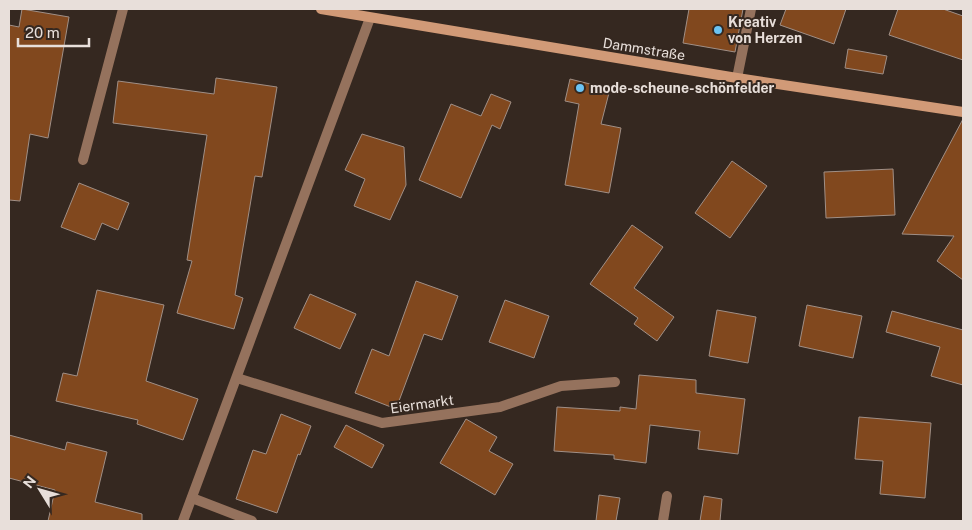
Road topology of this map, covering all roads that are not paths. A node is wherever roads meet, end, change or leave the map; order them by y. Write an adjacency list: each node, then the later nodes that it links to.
1 (124, 9): 7 (street)
2 (321, 9): 4 (main road, Dammstraße)
3 (751, 9): 5 (street)
4 (370, 18): 5 (main road, Dammstraße); 8 (street)
5 (737, 78): 6 (main road, Dammstraße)
6 (963, 112)
7 (83, 160)
8 (237, 378): 9 (street, Eiermarkt); 11 (street)
9 (614, 382)
10 (667, 496): 14 (street)
11 (192, 498): 12 (street); 13 (street)
12 (183, 521)
13 (252, 521)
14 (663, 521)

